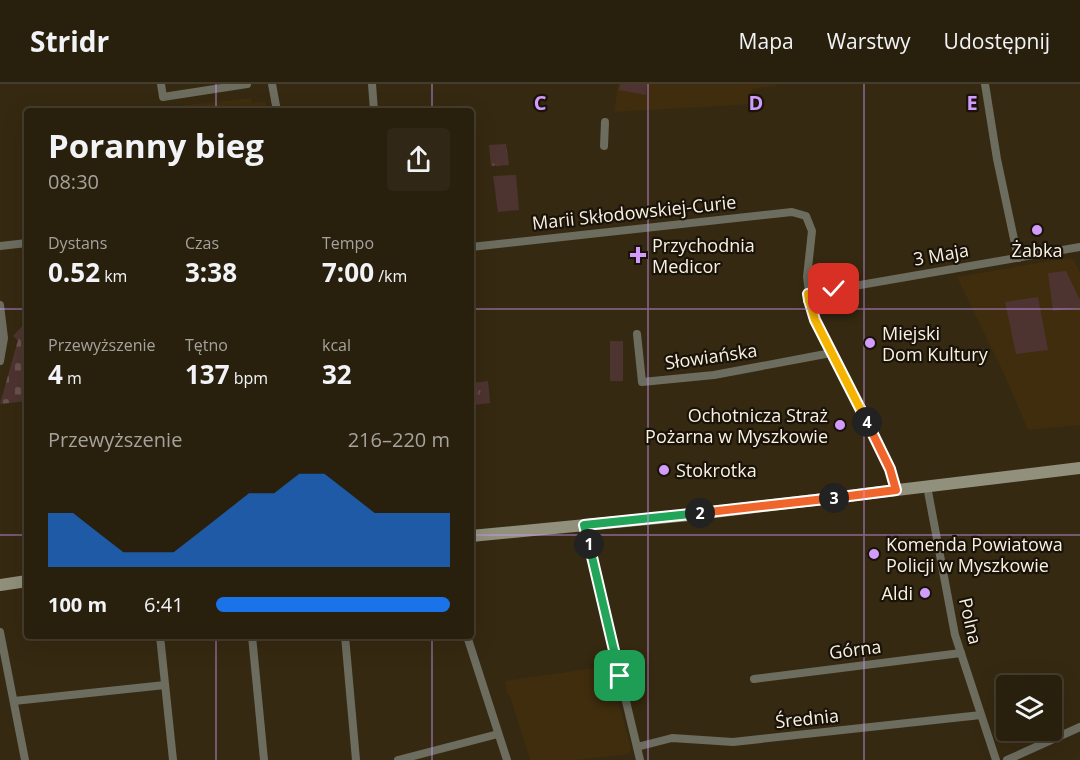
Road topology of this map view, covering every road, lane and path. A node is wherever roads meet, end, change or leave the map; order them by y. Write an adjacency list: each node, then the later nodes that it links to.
1 (161, 84): 2 (street)
2 (247, 84)
3 (272, 84): 6 (street)
4 (372, 84): 7 (street)
5 (985, 84): 14 (street)
6 (276, 108)
7 (374, 108)
8 (605, 122): 9 (street)
9 (604, 146)
10 (24, 243): 11 (street)
11 (0, 246)
12 (474, 247): 15 (street, Marii Skłodowskiej-Curie)
13 (1080, 247): 14 (street, 3 Maja)
14 (1018, 258): 15 (street, 3 Maja)
15 (808, 294): 18 (street)
16 (0, 305): 19 (street)
17 (637, 334): 18 (street, Słowiańska)
18 (831, 353): 22 (street)
19 (0, 361)
20 (1080, 468): 21 (main road)
21 (927, 486): 22 (main road); 32 (street, Polna)
22 (896, 490): 23 (main road)
23 (584, 525): 24 (main road); 39 (street)
24 (474, 536)
25 (24, 581): 26 (main road)
26 (0, 585)
27 (0, 632): 35 (street)
28 (160, 639): 34 (street)
29 (252, 639): 42 (street)
30 (345, 639): 43 (street)
31 (468, 639): 38 (street)
32 (961, 653): 33 (street, Górna); 36 (street, Polna)
33 (754, 679)
34 (165, 685): 35 (street); 41 (street)
35 (14, 701): 40 (street)
36 (981, 715): 39 (street, Średnia); 48 (street, Polna)
37 (1080, 727): 49 (street)
38 (498, 734): 44 (street); 45 (street)
39 (637, 747): 47 (street)
40 (24, 760)
41 (173, 760)
42 (264, 760)
43 (357, 760)
44 (398, 760)
45 (507, 760)
46 (634, 760): 47 (street)
47 (640, 760)
48 (996, 760)
49 (1007, 760)

